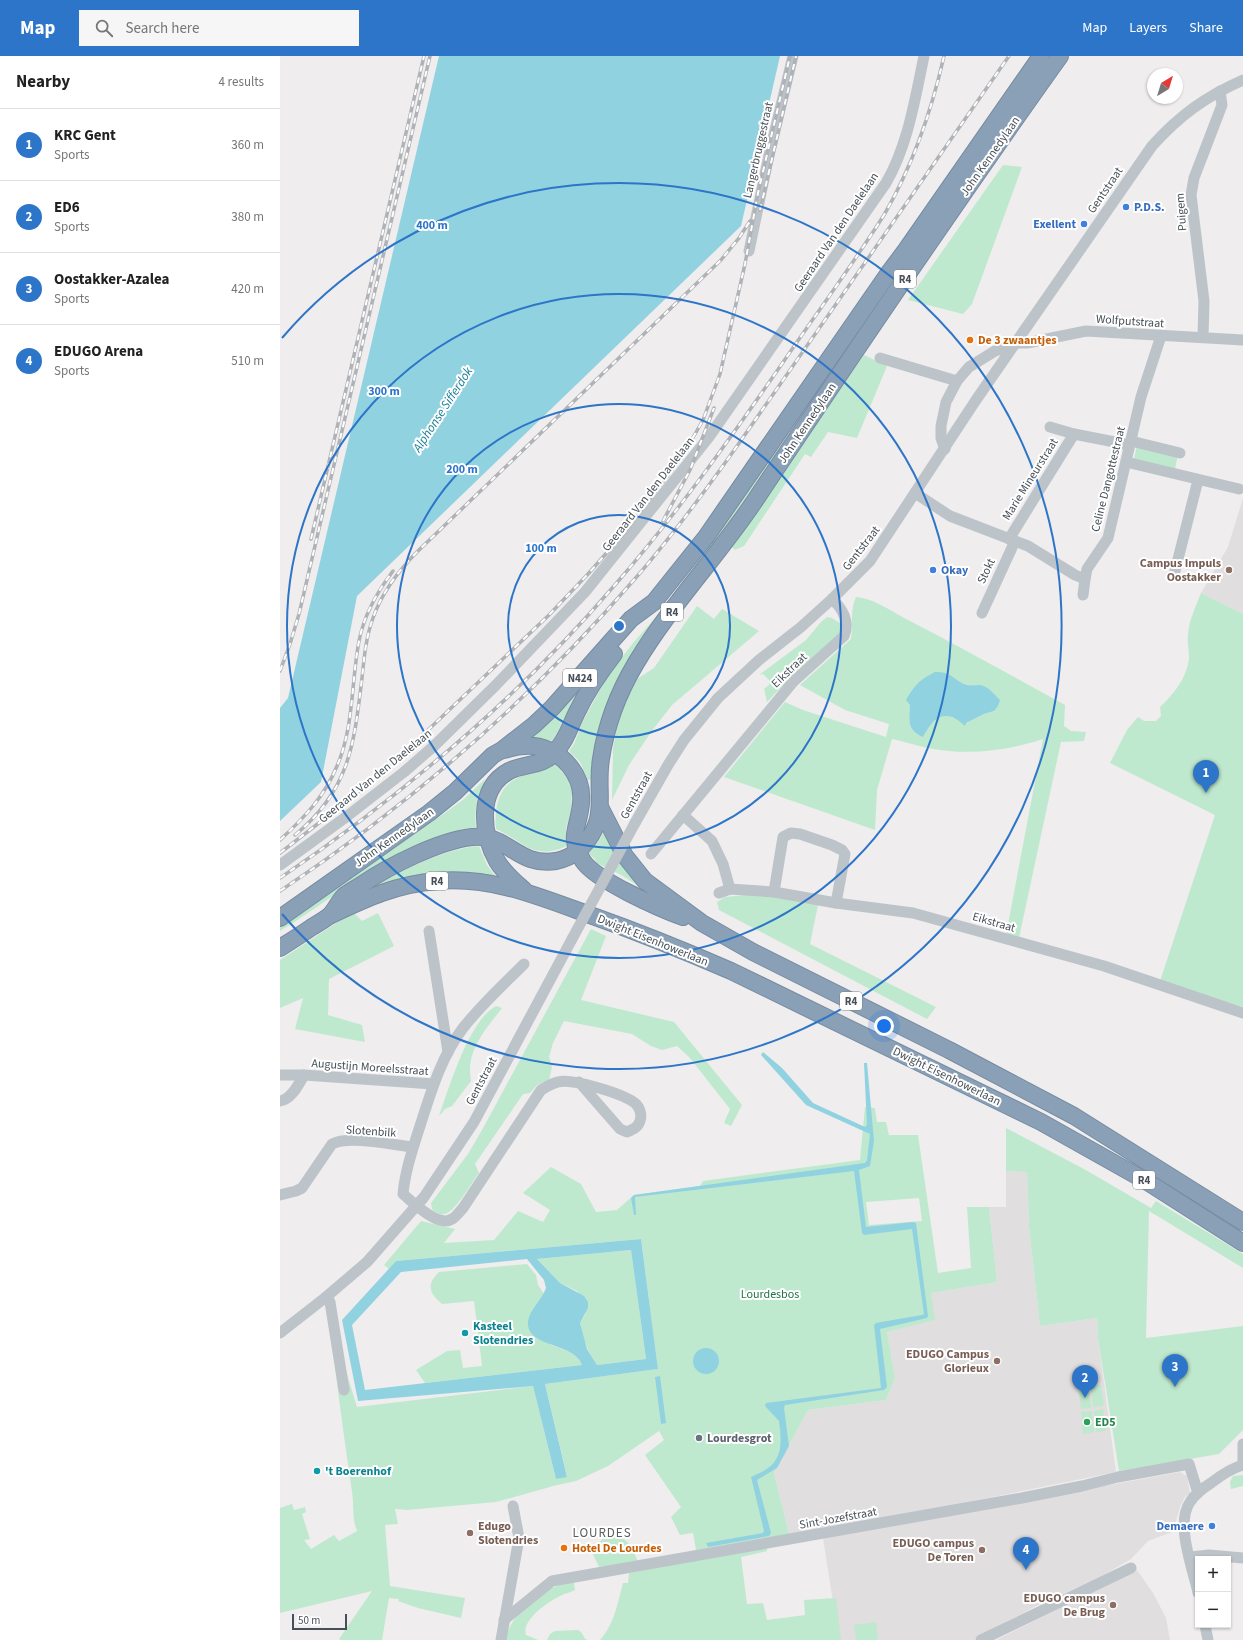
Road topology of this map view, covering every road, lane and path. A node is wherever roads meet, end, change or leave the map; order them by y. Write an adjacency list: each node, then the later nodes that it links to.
1 (793, 56): 7 (street, Langerbruggestraat)
2 (924, 56): 37 (street, Geeraard Van den Daelelaan)
3 (1041, 56): 28 (highway, John Kennedylaan / R4)
4 (1060, 56): 32 (highway, John Kennedylaan / R4)
5 (1243, 80): 6 (street, Gentstraat)
6 (1220, 91): 9 (street, Puigem); 11 (street, Gentstraat)
7 (749, 251)
8 (1161, 336): 9 (street, Wolfputstraat); 11 (street, Wolfputstraat); 16 (street, Celine Dangottestraat)
9 (1203, 337): 10 (street, Wolfputstraat)
10 (1243, 340)
11 (1017, 343): 13 (street); 17 (street, Gentstraat)
12 (880, 358): 13 (street)
13 (957, 381): 17 (street)
14 (1050, 427): 15 (street, Marie Mineurstraat)
15 (1074, 434): 16 (street, Marie Mineurstraat); 23 (street, Marie Mineurstraat)
16 (1130, 443): 18 (street, Marie Mineurstraat); 19 (street, Celine Dangottestraat)
17 (945, 449): 22 (street, Gentstraat)
18 (1180, 453)
19 (1126, 462): 20 (street); 25 (street, Celine Dangottestraat)
20 (1198, 480): 21 (street); 24 (street)
21 (1238, 489)
22 (915, 493): 23 (street); 27 (street, Gentstraat)
23 (1012, 540): 25 (street); 29 (street, Stokt)
24 (1174, 574)
25 (1085, 579): 26 (street, Celine Dangottestraat)
26 (1083, 595)
27 (832, 599): 33 (street, Eikstraat); 56 (street, Gentstraat, bridge)
28 (654, 602): 30 (highway, John Kennedylaan / N424); 31 (highway, Dwight Eisenhowerlaan / R4)
29 (982, 613)
30 (502, 750): 31 (highway, John Kennedylaan / N424); 42 (highway, John Kennedylaan / N424)
31 (555, 753): 34 (highway, Dwight Eisenhowerlaan / R4); 35 (highway, John Kennedylaan / N424)
32 (600, 807): 35 (highway, John Kennedylaan / R4); 43 (highway, John Kennedylaan / R4)
33 (683, 815): 36 (street, Eikstraat); 39 (street, Eikstraat)
34 (487, 838): 35 (highway, John Kennedylaan / R4); 38 (highway, Dwight Eisenhowerlaan / R4); 41 (highway, John Kennedylaan / R4)
35 (578, 851): 43 (highway, John Kennedylaan / N424)
36 (651, 854)
37 (280, 865)
38 (526, 892): 41 (highway, Dwight Eisenhowerlaan / R4); 58 (highway, Dwight Eisenhowerlaan / R4)
39 (774, 892): 40 (street, Eikstraat); 40 (street)
40 (836, 903): 47 (street, Eikstraat)
41 (328, 916): 45 (highway, John Kennedylaan)
42 (280, 918)
43 (702, 923): 57 (highway, Dwight Eisenhowerlaan / R4)
44 (429, 931): 48 (street)
45 (280, 948)
46 (524, 964): 48 (street)
47 (1243, 1013)
48 (448, 1052): 52 (street)
49 (280, 1075): 50 (street, Augustijn Moreelsstraat)
50 (304, 1075): 52 (street, Augustijn Moreelsstraat); 53 (street, Augustijn Moreelsstraat)
51 (579, 1082): 51 (street); 56 (street)
52 (433, 1084): 54 (street)
53 (280, 1101)
54 (413, 1147): 55 (street, Slotenbilk); 56 (street)
55 (280, 1196)
56 (417, 1206): 59 (street, Gentstraat)
57 (1243, 1222)
58 (1243, 1243)
59 (328, 1300): 60 (street, Gentstraat); 61 (street, Gentstraat); 62 (street)
60 (280, 1333)
61 (280, 1342)
62 (344, 1390)
63 (1243, 1444): 64 (street)
64 (1243, 1465): 65 (street)
65 (1198, 1493): 67 (street); 71 (street, Sint-Jozefstraat)
66 (513, 1506): 71 (street)
67 (1190, 1557): 68 (street); 70 (street)
68 (1243, 1558)
69 (1131, 1568): 74 (street)
70 (1198, 1592)
71 (504, 1620): 73 (street)
72 (1205, 1628): 75 (street)
73 (501, 1640)
74 (981, 1640)
75 (1208, 1640)

